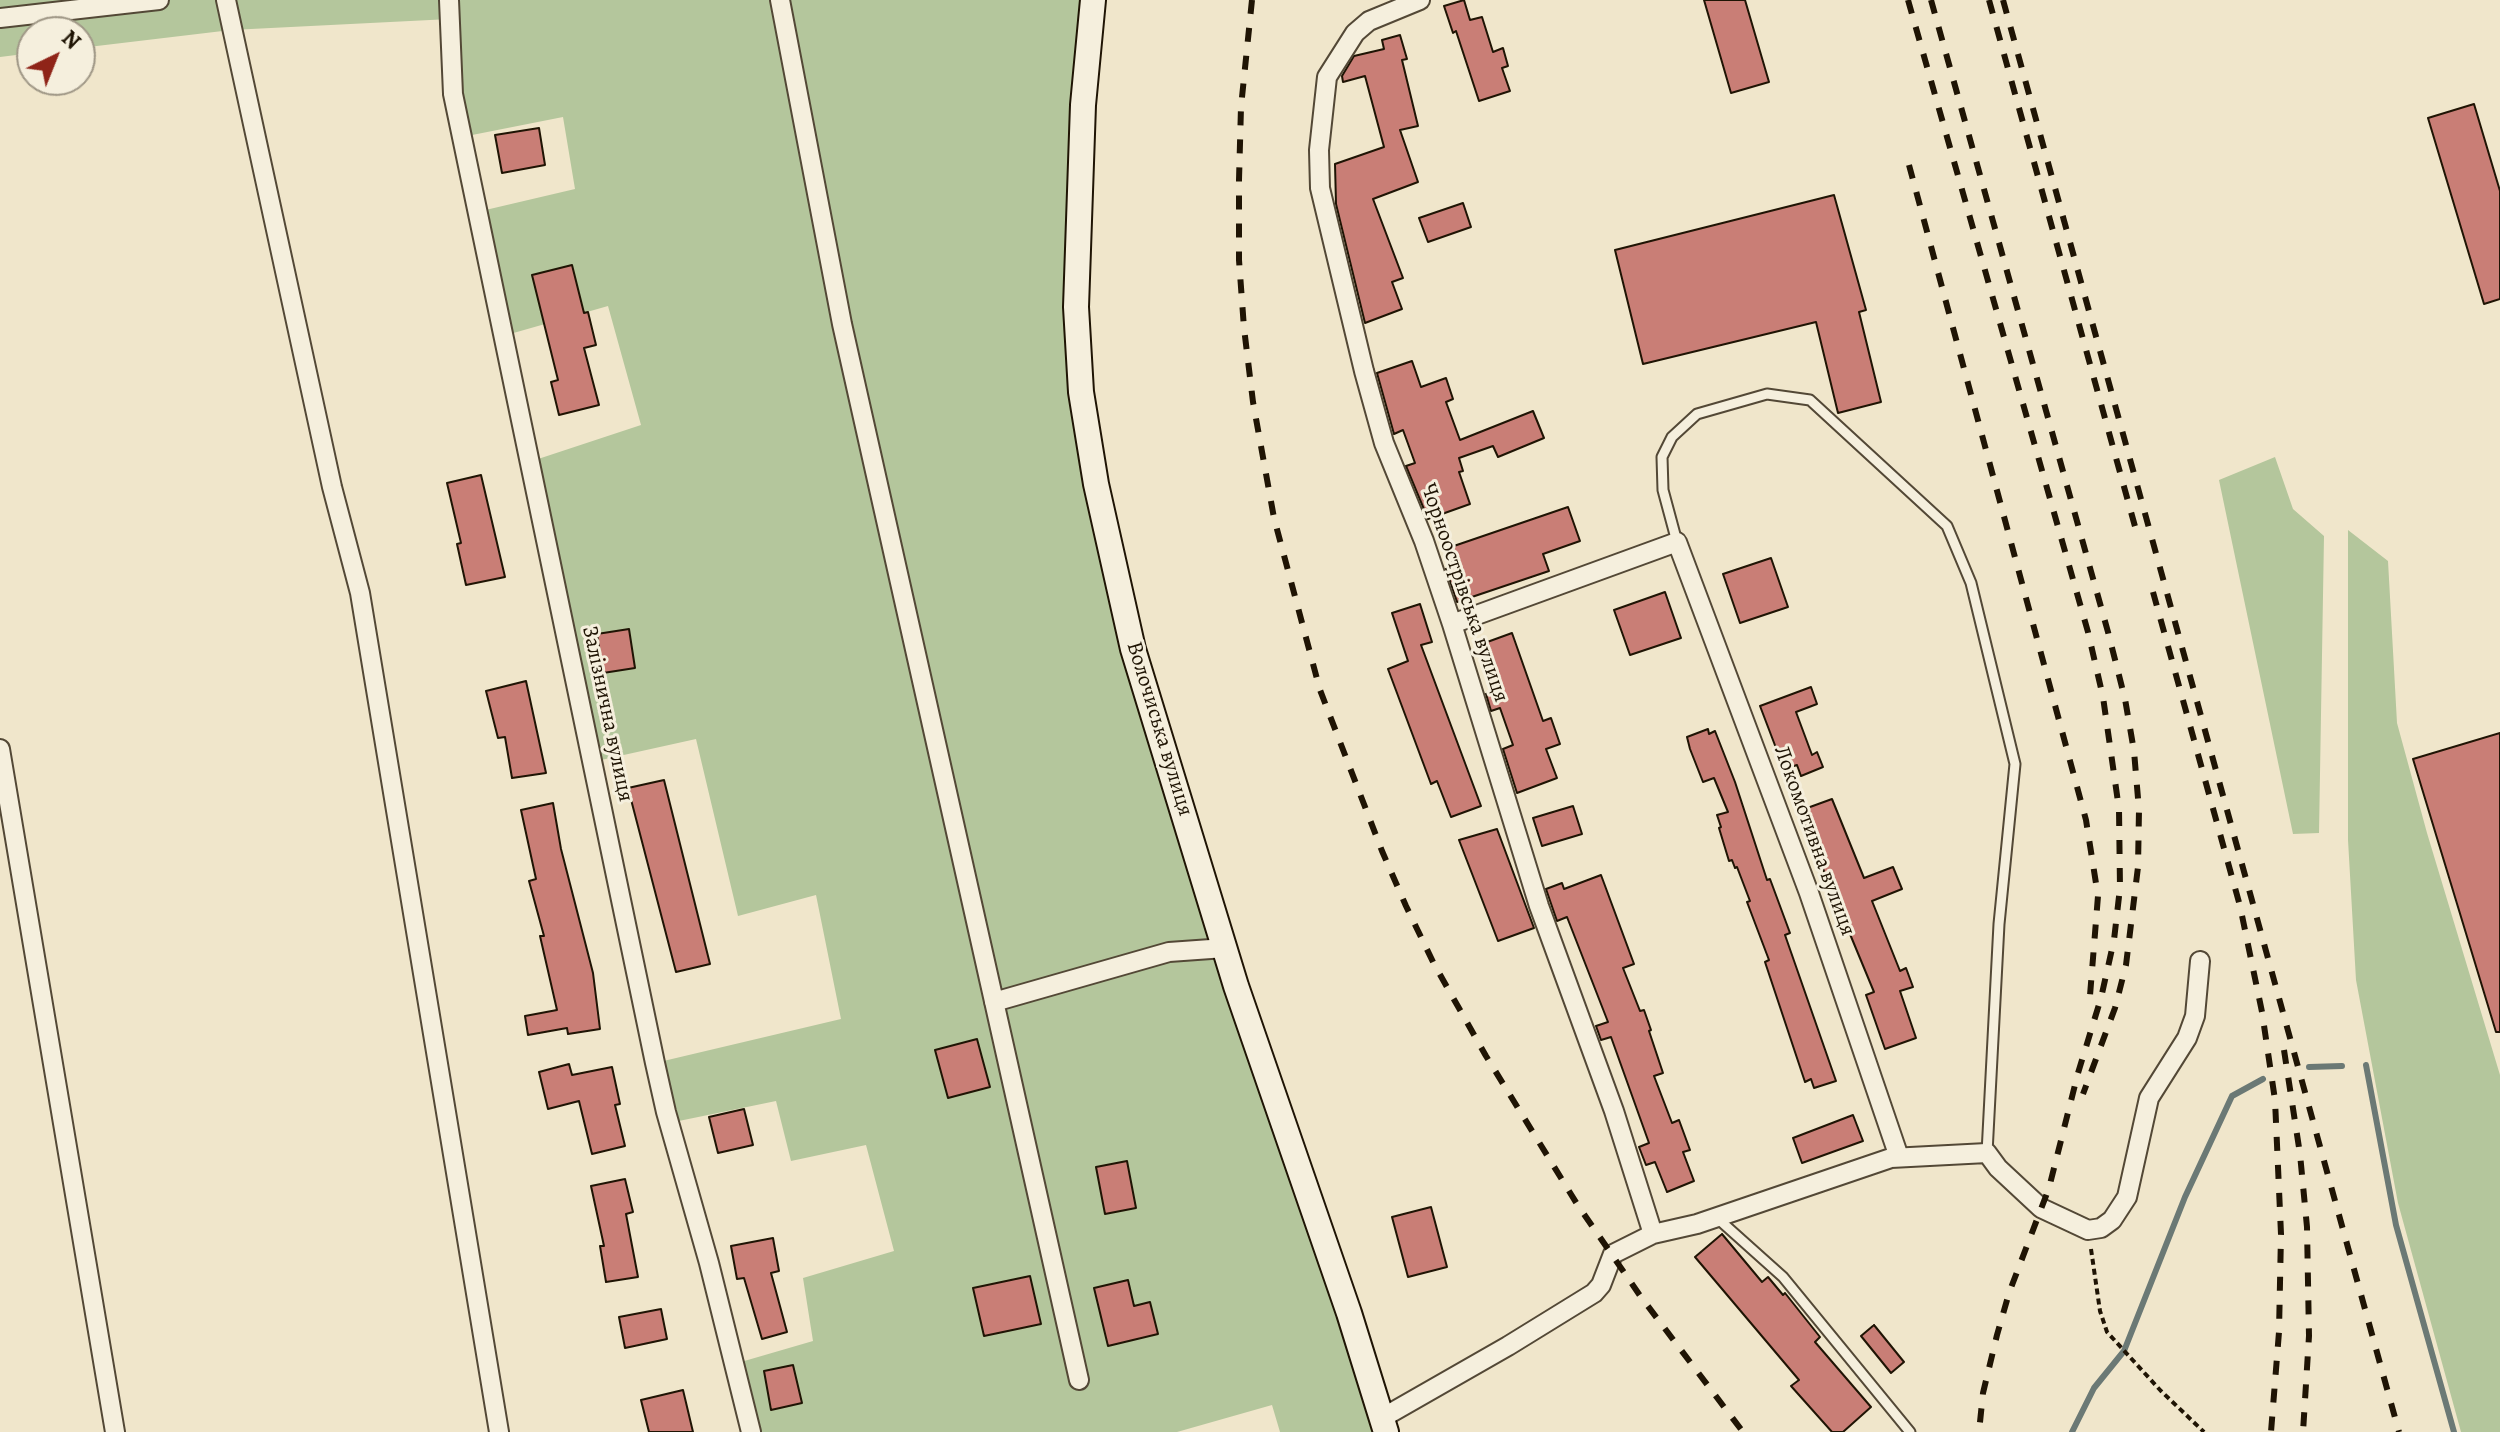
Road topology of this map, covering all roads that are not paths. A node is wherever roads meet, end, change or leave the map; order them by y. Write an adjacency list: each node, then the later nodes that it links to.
1 (159, 0): 7 (street)
2 (226, 0): 21 (street)
3 (449, 0): 22 (street, Залізнична вулиця)
4 (780, 0): 13 (street)
5 (1093, 0): 11 (main road, Волочиська вулиця)
6 (1420, 0): 9 (street, Чорноострівська вулиця)
7 (0, 18)
8 (1677, 542): 9 (street); 14 (lane); 15 (street, Локомотивна вулиця)
9 (1452, 624): 17 (street, Чорноострівська вулиця)
10 (0, 749): 20 (street)
11 (1225, 948): 13 (street); 19 (main road, Волочиська вулиця)
12 (2200, 961): 14 (street)
13 (994, 1002): 18 (street)
14 (1987, 1153): 15 (street)
15 (1899, 1157): 16 (street)
16 (1716, 1217): 17 (street); 23 (lane)
17 (1653, 1234): 19 (street)
18 (1079, 1380)
19 (1384, 1425)
20 (115, 1432)
21 (499, 1432)
22 (751, 1432)
23 (1910, 1432)

